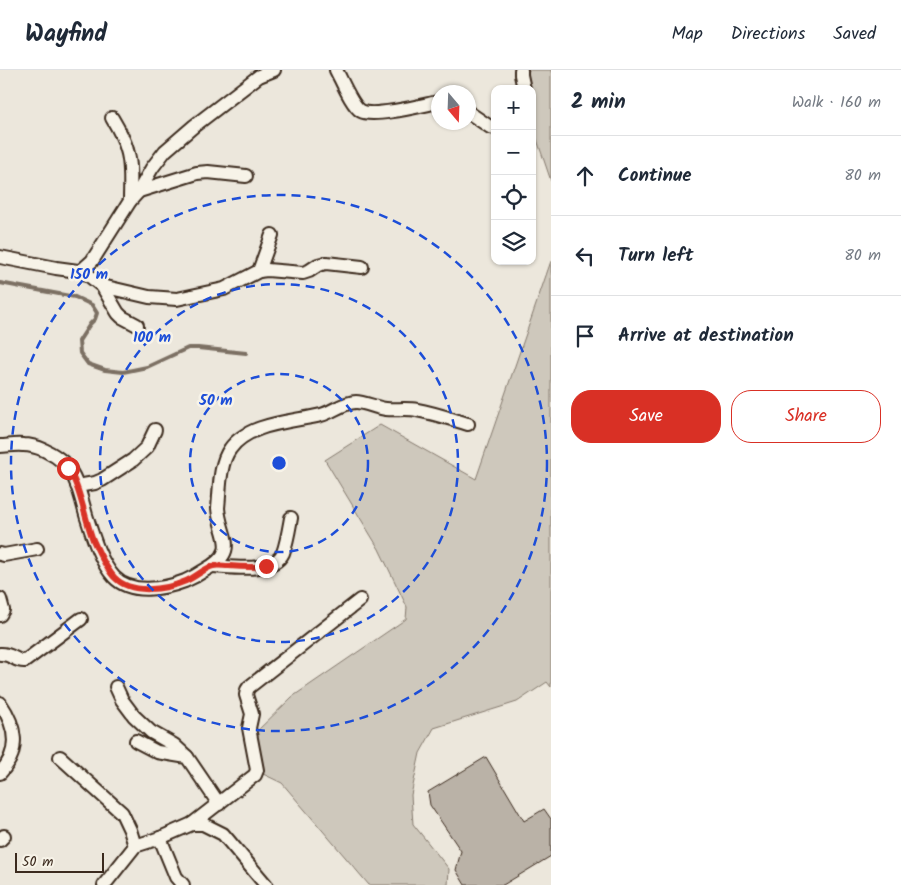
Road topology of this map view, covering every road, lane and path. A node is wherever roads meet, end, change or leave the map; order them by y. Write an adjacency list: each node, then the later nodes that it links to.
1 (274, 70): 10 (street)
2 (336, 70): 5 (street)
3 (521, 70): 4 (street)
4 (523, 85)
5 (431, 103)
6 (476, 117): 8 (street)
7 (112, 118): 11 (street)
8 (491, 127)
9 (246, 176): 10 (street)
10 (139, 191): 11 (street)
11 (130, 201): 15 (street)
12 (272, 234): 16 (street)
13 (0, 258): 15 (street)
14 (362, 268): 16 (street)
15 (82, 270): 17 (street)
16 (259, 271): 17 (street)
17 (102, 286): 18 (street)
18 (137, 325)
19 (468, 424): 26 (street)
20 (155, 430): 22 (street)
21 (0, 446): 22 (street)
22 (77, 486): 26 (street)
23 (291, 518): 26 (street)
24 (37, 549): 25 (street)
25 (0, 554)
26 (213, 566)
27 (0, 599): 29 (street)
28 (360, 600): 38 (street)
29 (0, 615)
30 (81, 619): 31 (street)
31 (0, 654)
32 (116, 687): 36 (street)
33 (0, 703): 37 (street)
34 (136, 741): 36 (street)
35 (60, 757): 41 (street)
36 (187, 757): 38 (street)
37 (0, 773)
38 (219, 804): 39 (street)
39 (192, 824): 40 (street); 44 (street)
40 (160, 838): 41 (street); 43 (street)
41 (135, 846): 42 (street)
42 (105, 885)
43 (182, 885)
44 (266, 885)

